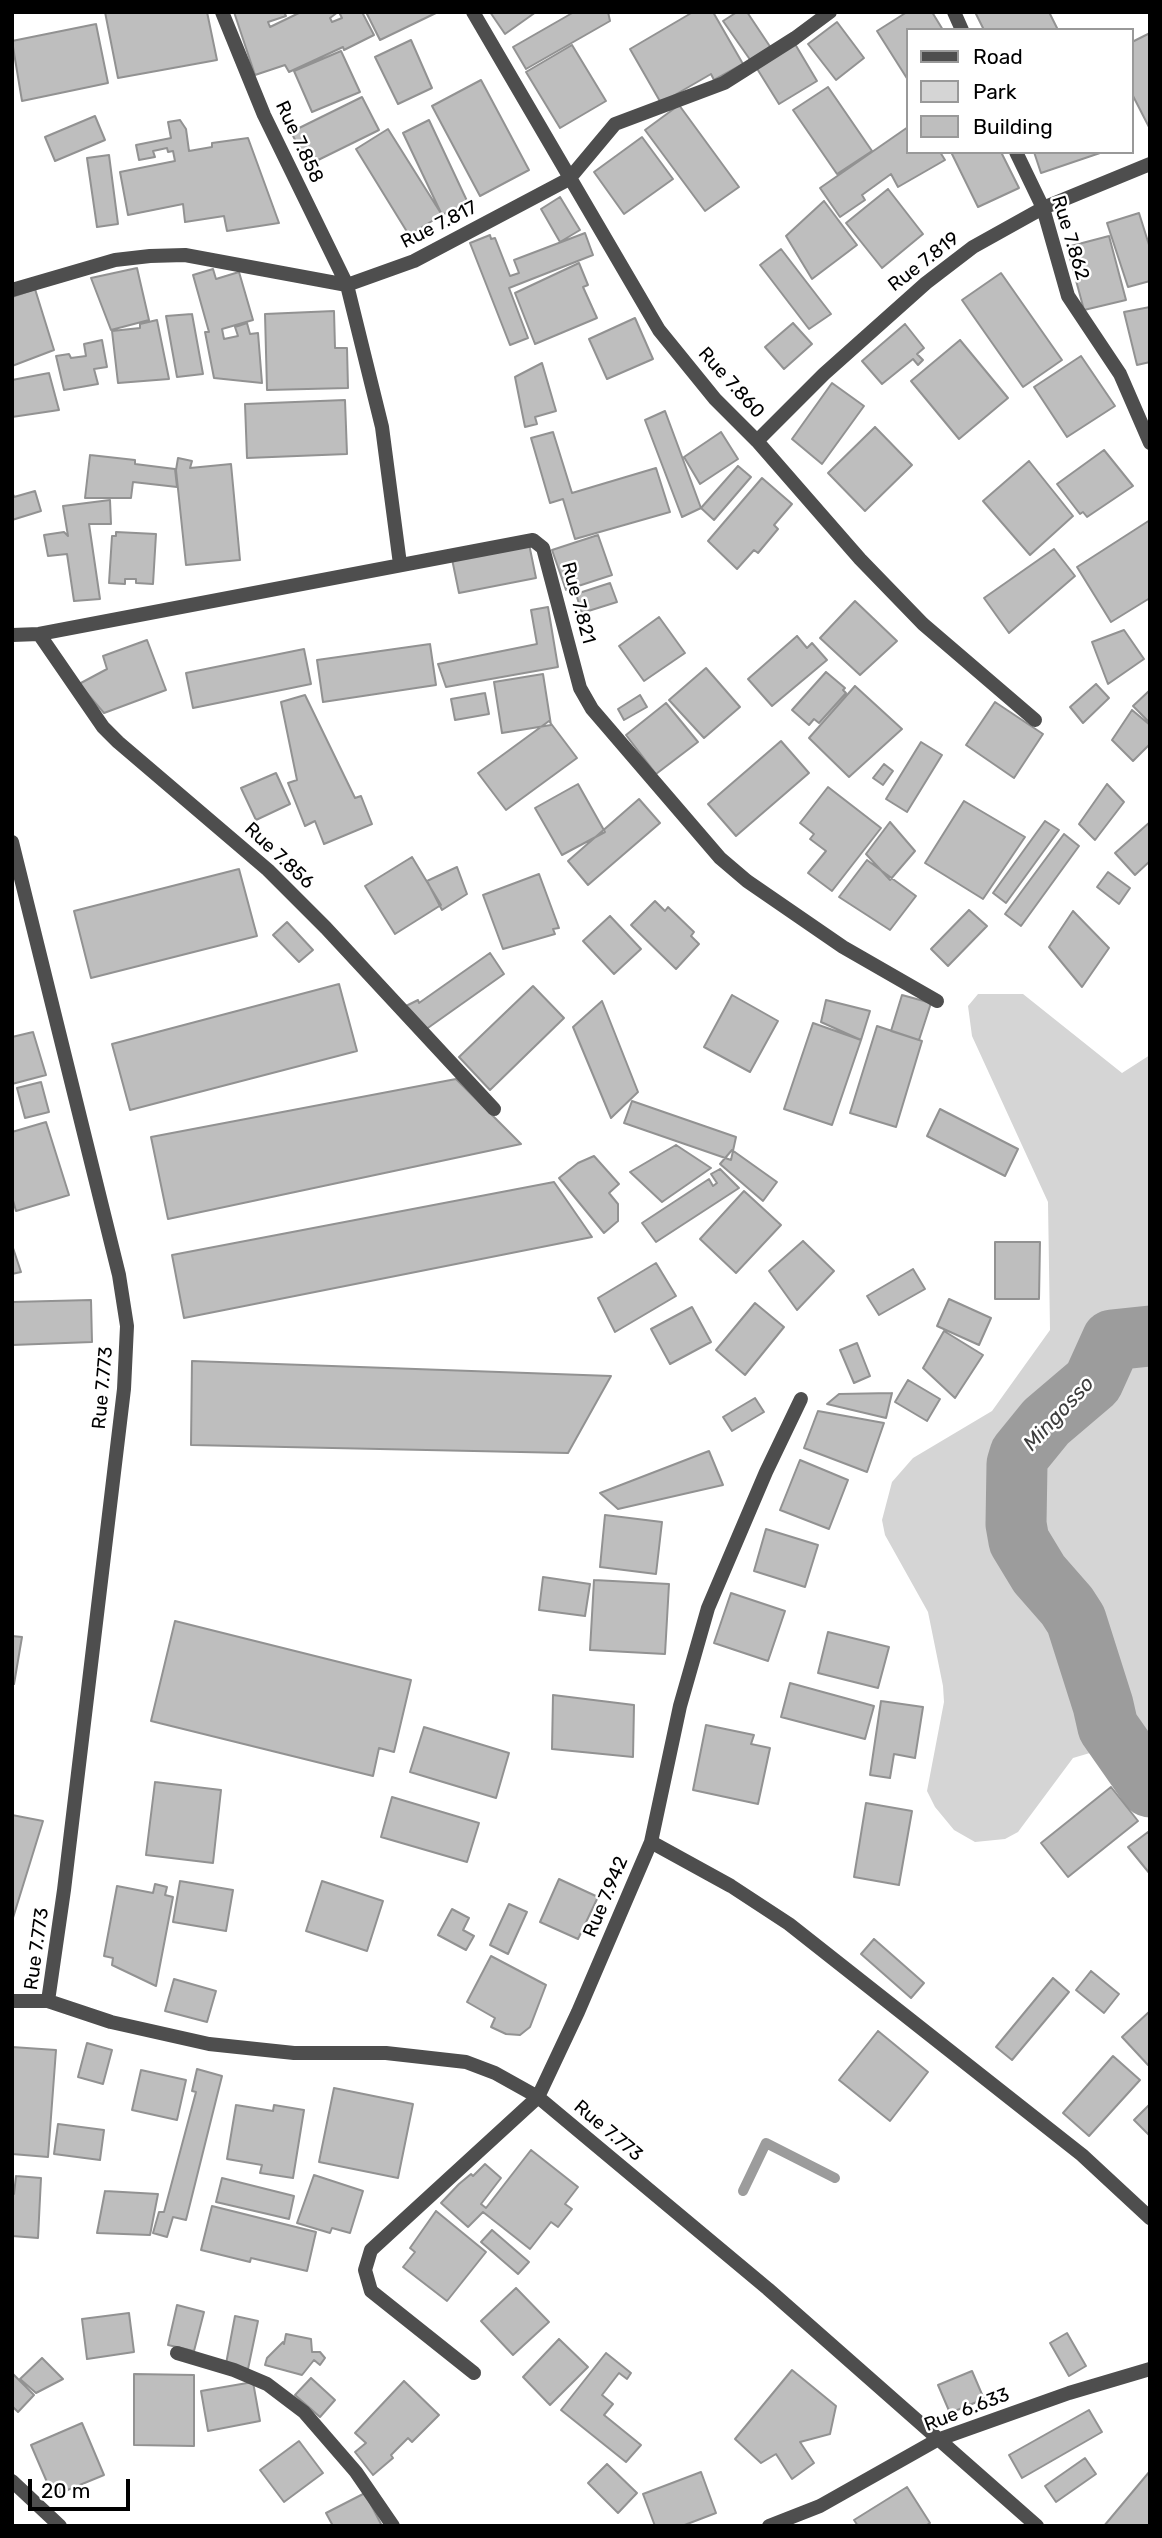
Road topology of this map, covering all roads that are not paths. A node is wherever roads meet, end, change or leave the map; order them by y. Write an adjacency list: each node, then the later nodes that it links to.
1 (222, 12): 10 (street, Rue 7.858)
2 (473, 12): 8 (street, Rue 7.860)
3 (830, 12): 8 (street, Rue 7.817)
4 (954, 12): 5 (street)
5 (961, 28)
6 (1017, 154): 9 (street, Rue 7.862)
7 (1150, 164): 9 (street, Rue 7.819)
8 (569, 179): 10 (street, Rue 7.817); 12 (street, Rue 7.860)
9 (1043, 208): 12 (street, Rue 7.819); 13 (street, Rue 7.862)
10 (347, 285): 11 (street); 14 (street, Rue 7.858)
11 (12, 290)
12 (757, 440): 17 (street, Rue 7.860)
13 (1150, 443)
14 (400, 564): 15 (street, Rue 7.821); 19 (street, Rue 7.821)
15 (39, 634): 16 (street, Rue 7.821); 20 (street, Rue 7.856)
16 (12, 635)
17 (1035, 720)
18 (12, 842): 24 (street, Rue 7.773)
19 (937, 1001)
20 (494, 1109)
21 (801, 1399): 22 (street)
22 (651, 1842): 25 (street, Rue 7.942); 26 (street, Rue 7.942)
23 (12, 2001): 24 (street)
24 (48, 2001): 25 (street, Rue 7.773)
25 (538, 2097): 29 (street, Rue 7.942); 30 (street, Rue 7.773)
26 (1150, 2218)
27 (177, 2353): 33 (street)
28 (1150, 2369): 30 (street, Rue 6.633)
29 (474, 2372)
30 (937, 2440): 34 (street, Rue 6.633); 35 (street, Rue 7.773)
31 (12, 2481): 32 (street)
32 (60, 2526)
33 (393, 2526)
34 (769, 2526)
35 (1037, 2526)

